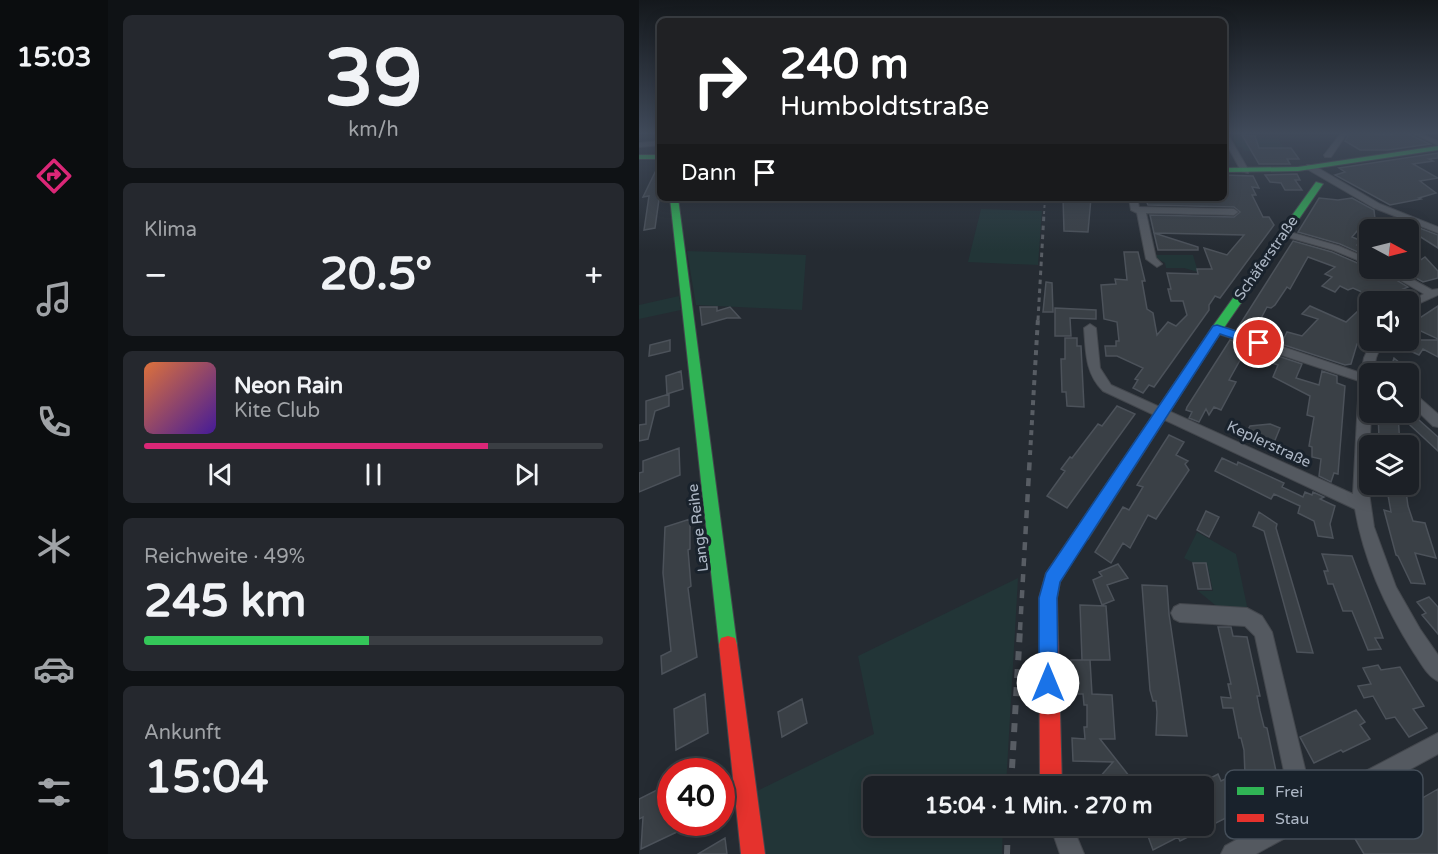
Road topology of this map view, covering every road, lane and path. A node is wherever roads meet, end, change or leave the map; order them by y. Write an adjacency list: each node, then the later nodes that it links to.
1 (1318, 172): 7 (street)
2 (1319, 184): 8 (street, Schäferstraße)
3 (674, 201): 30 (street, Lange Reihe)
4 (1134, 201): 5 (street)
5 (1141, 210): 6 (street); 10 (street)
6 (1233, 212)
7 (1437, 229)
8 (1283, 233): 9 (street); 15 (street, Schäferstraße)
9 (1359, 258)
10 (1157, 264)
11 (1407, 279): 12 (street)
12 (1434, 292): 13 (street)
13 (1419, 300)
14 (1090, 328): 18 (street, Keplerstraße)
15 (1217, 329): 16 (street); 18 (street, Schäferstraße)
16 (1359, 377)
17 (1419, 405): 19 (street)
18 (1161, 414): 21 (street, Keplerstraße); 27 (street, Schäferstraße)
19 (1438, 422)
20 (1366, 423): 21 (street)
21 (1362, 505): 23 (street)
22 (1181, 613): 25 (street)
23 (1438, 671)
24 (1438, 743): 26 (street)
25 (1295, 770)
26 (1388, 770)
27 (1050, 776)
28 (1065, 836): 31 (street)
29 (1260, 839): 32 (street)
30 (753, 854)
31 (1072, 854)
32 (1233, 854)

